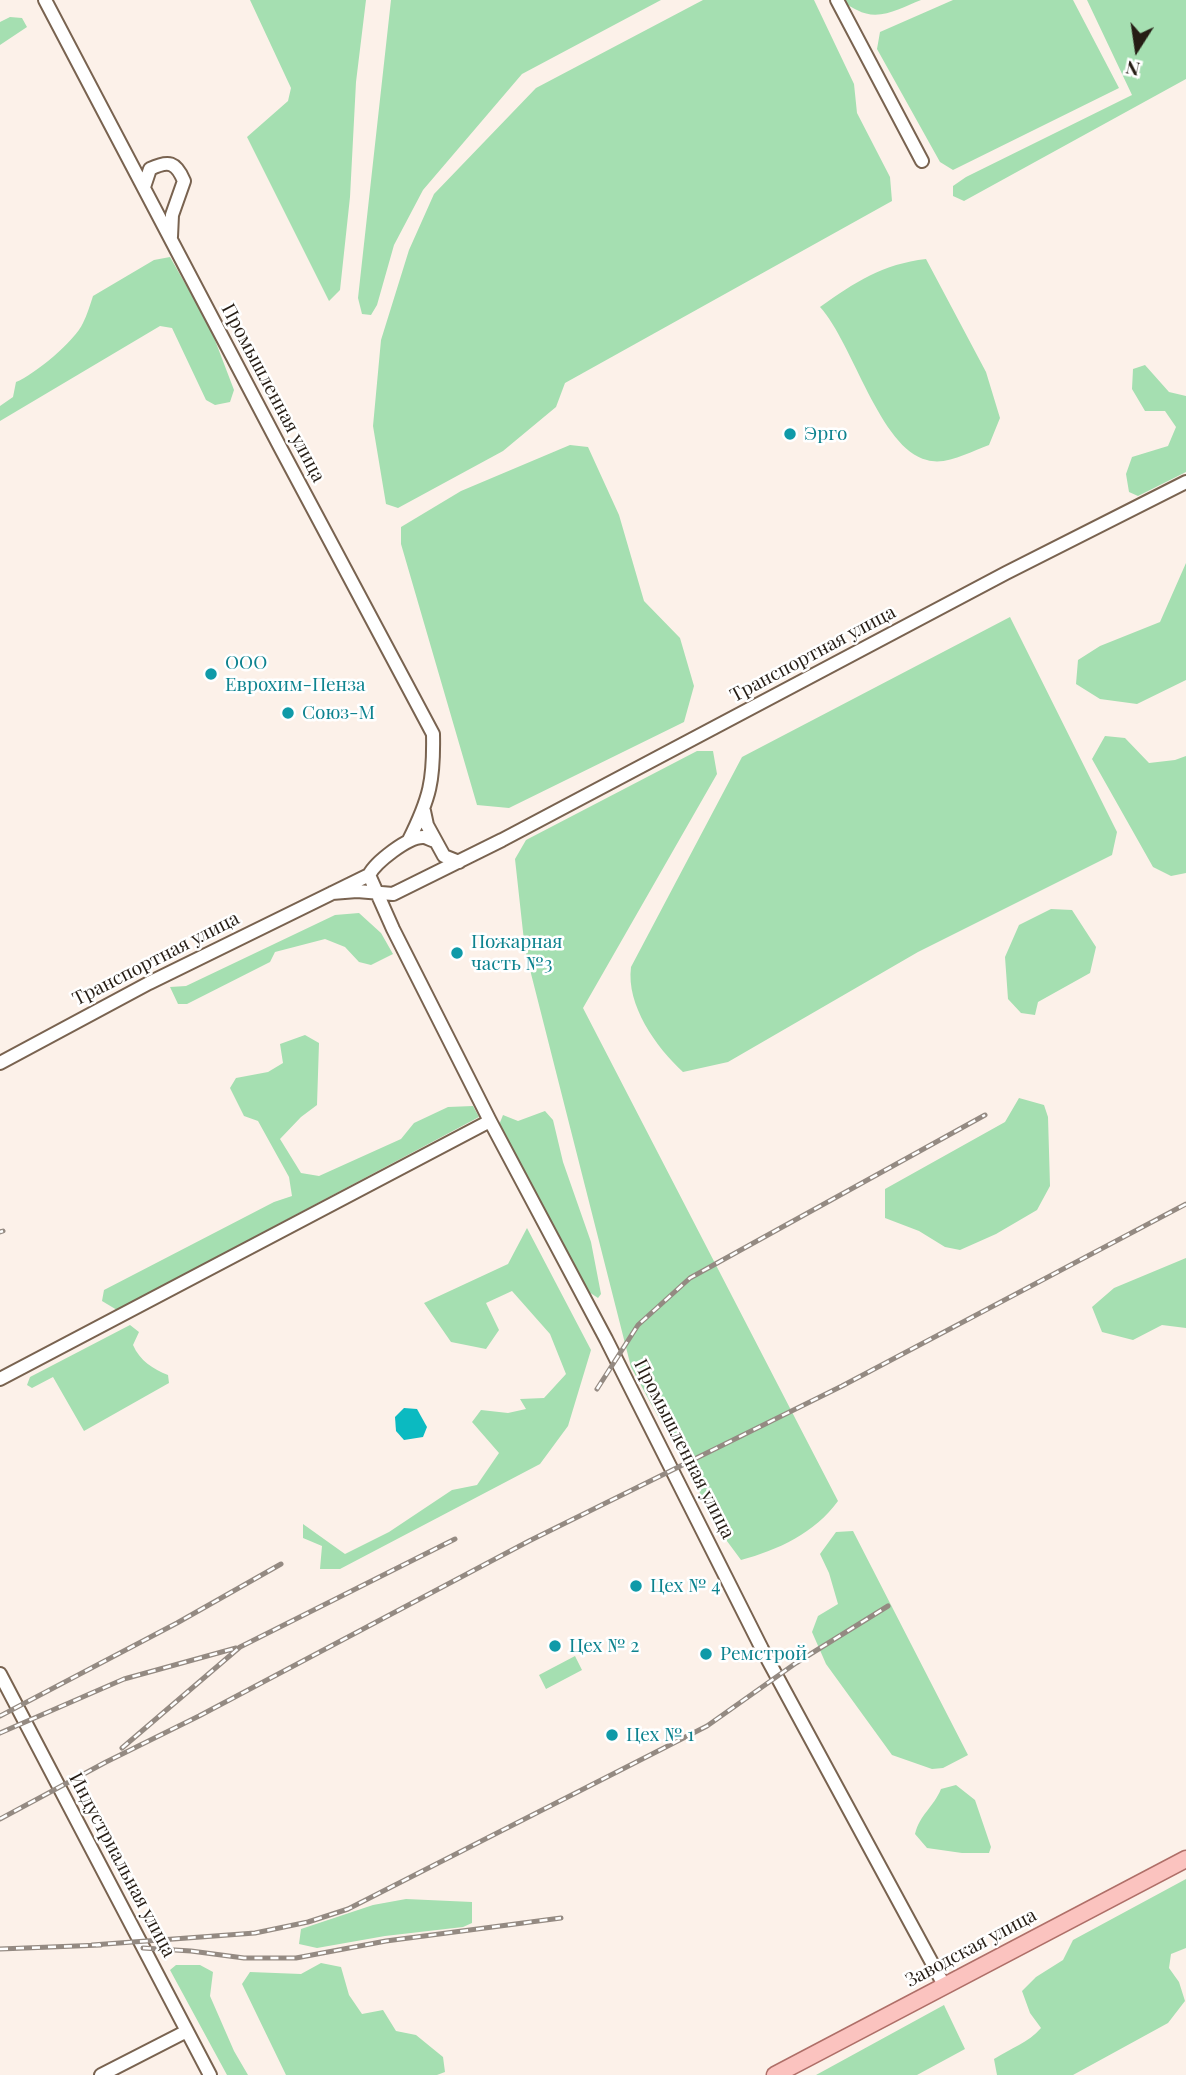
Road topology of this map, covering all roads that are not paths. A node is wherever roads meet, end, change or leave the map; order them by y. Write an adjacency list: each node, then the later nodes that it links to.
1 (46, 0): 4 (street, Промышленная улица)
2 (838, 0): 3 (street)
3 (922, 161)
4 (144, 187): 5 (street, Промышленная улица); 5 (street)
5 (171, 240): 7 (street, Промышленная улица)
6 (1186, 482): 11 (street, Транспортная улица)
7 (424, 810): 8 (street, Промышленная улица); 9 (street)
8 (409, 840): 9 (street); 13 (street)
9 (435, 841): 10 (street)
10 (443, 856): 11 (street); 12 (street)
11 (459, 862): 12 (street, Транспортная улица)
12 (439, 872): 16 (street, Транспортная улица)
13 (369, 876): 14 (street, Транспортная улица); 15 (street, Промышленная улица)
14 (332, 893): 15 (street); 18 (street, Транспортная улица)
15 (377, 893): 16 (street); 17 (street, Промышленная улица)
16 (393, 894): 17 (street)
17 (393, 929): 19 (street, Промышленная улица)
18 (0, 1063)
19 (490, 1121): 20 (street); 23 (street, Промышленная улица)
20 (0, 1379)
21 (0, 1674): 24 (street, Индустриальная улица)
22 (1186, 1859): 23 (main road, Заводская улица)
23 (944, 1985): 27 (main road, Заводская улица)
24 (187, 2031): 25 (street); 26 (street, Индустриальная улица)
25 (101, 2075)
26 (210, 2075)
27 (775, 2075)

